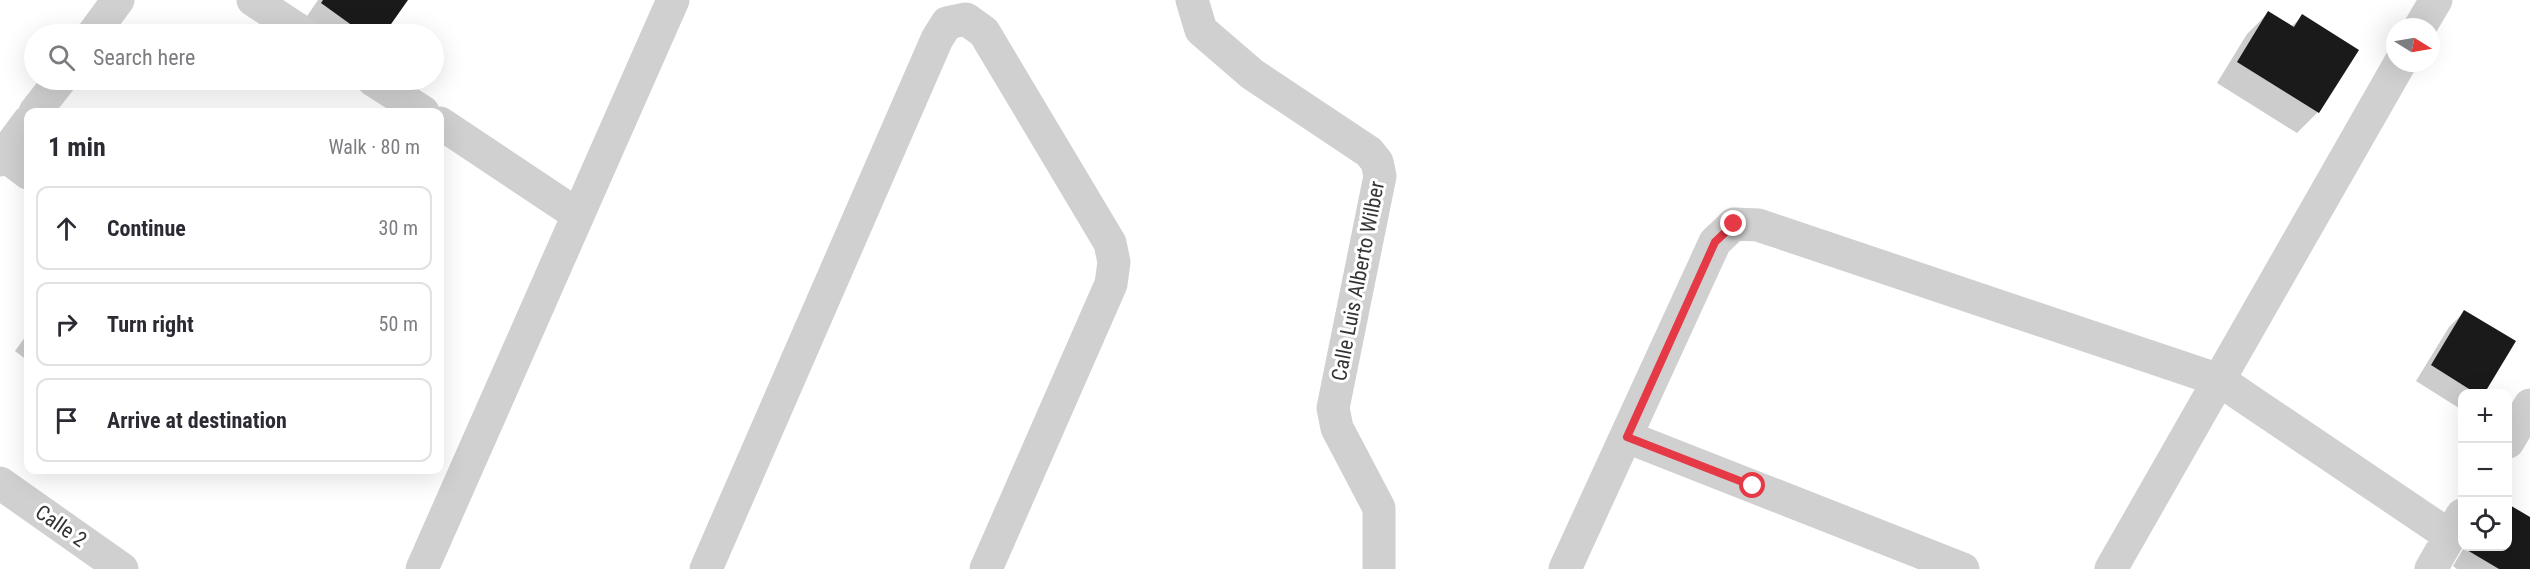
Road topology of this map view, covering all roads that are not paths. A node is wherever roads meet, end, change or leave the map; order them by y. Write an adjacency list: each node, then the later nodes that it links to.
1 (118, 0): 7 (street)
2 (253, 0): 8 (street)
3 (673, 0): 17 (street)
4 (1192, 0): 28 (street, Calle Luis Alberto Wilber)
5 (2436, 0): 6 (street)
6 (2425, 18)
7 (100, 24)
8 (290, 24)
9 (2395, 72): 18 (street)
10 (52, 90): 12 (street)
11 (389, 90): 13 (street)
12 (38, 108)
13 (417, 108)
14 (444, 126): 17 (street)
15 (24, 132): 16 (street)
16 (11, 163)
17 (578, 215): 25 (street)
18 (2219, 381): 21 (street); 23 (street); 31 (street)
19 (2530, 405): 20 (street)
20 (2512, 435)
21 (1627, 437): 29 (street); 30 (street)
22 (0, 483): 24 (street, Calle 2)
23 (2456, 526): 32 (street)
24 (122, 569)
25 (422, 569)
26 (706, 569): 27 (street)
27 (986, 569)
28 (1379, 569)
29 (1564, 569)
30 (1963, 569)
31 (2111, 569)
32 (2431, 569)

